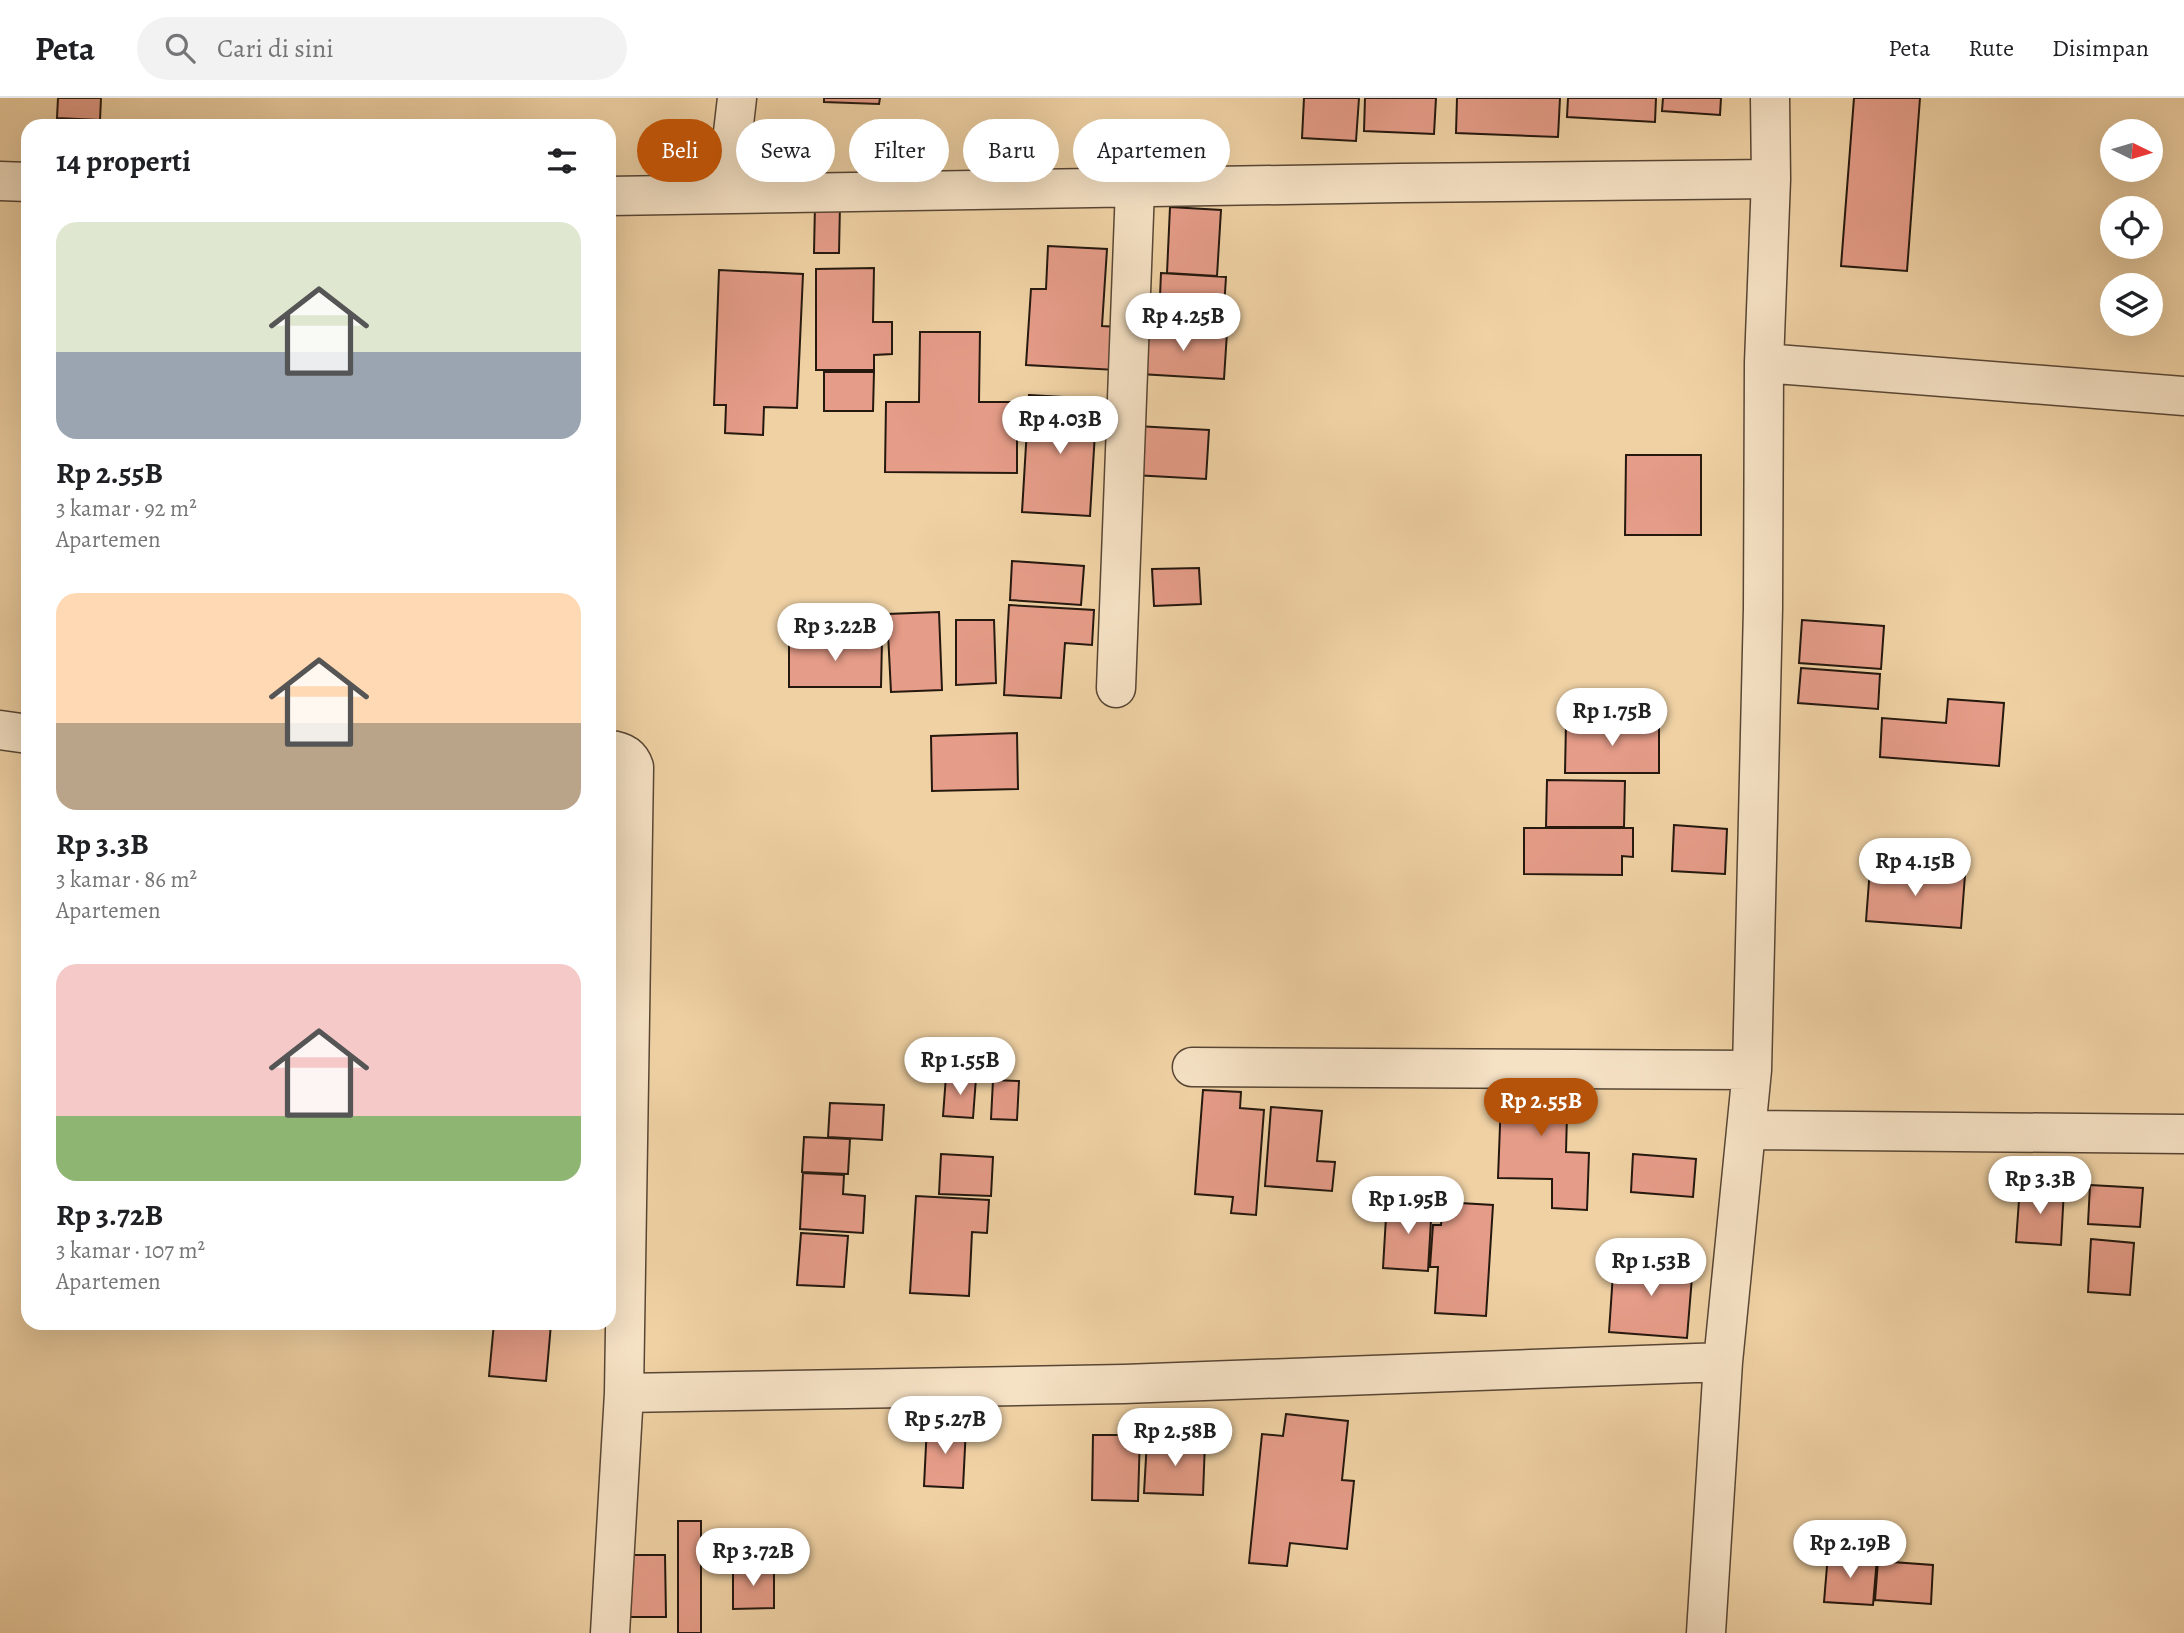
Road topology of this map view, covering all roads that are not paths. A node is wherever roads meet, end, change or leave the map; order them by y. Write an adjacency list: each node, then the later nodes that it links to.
1 (737, 98): 7 (street)
2 (1770, 98): 3 (street)
3 (1771, 180): 6 (street); 9 (street)
4 (0, 181): 5 (street)
5 (21, 182)
6 (1135, 188): 7 (street); 11 (street)
7 (726, 193): 8 (street)
8 (616, 196)
9 (1764, 363): 10 (street); 16 (street)
10 (2184, 396)
11 (1116, 688)
12 (0, 730): 13 (street)
13 (21, 733)
14 (616, 752): 20 (street)
15 (1192, 1067): 16 (street)
16 (1752, 1070): 17 (street)
17 (1747, 1130): 18 (street); 19 (street)
18 (2184, 1134)
19 (1723, 1362): 20 (street); 22 (street)
20 (624, 1393): 21 (street)
21 (610, 1633)
22 (1706, 1633)

